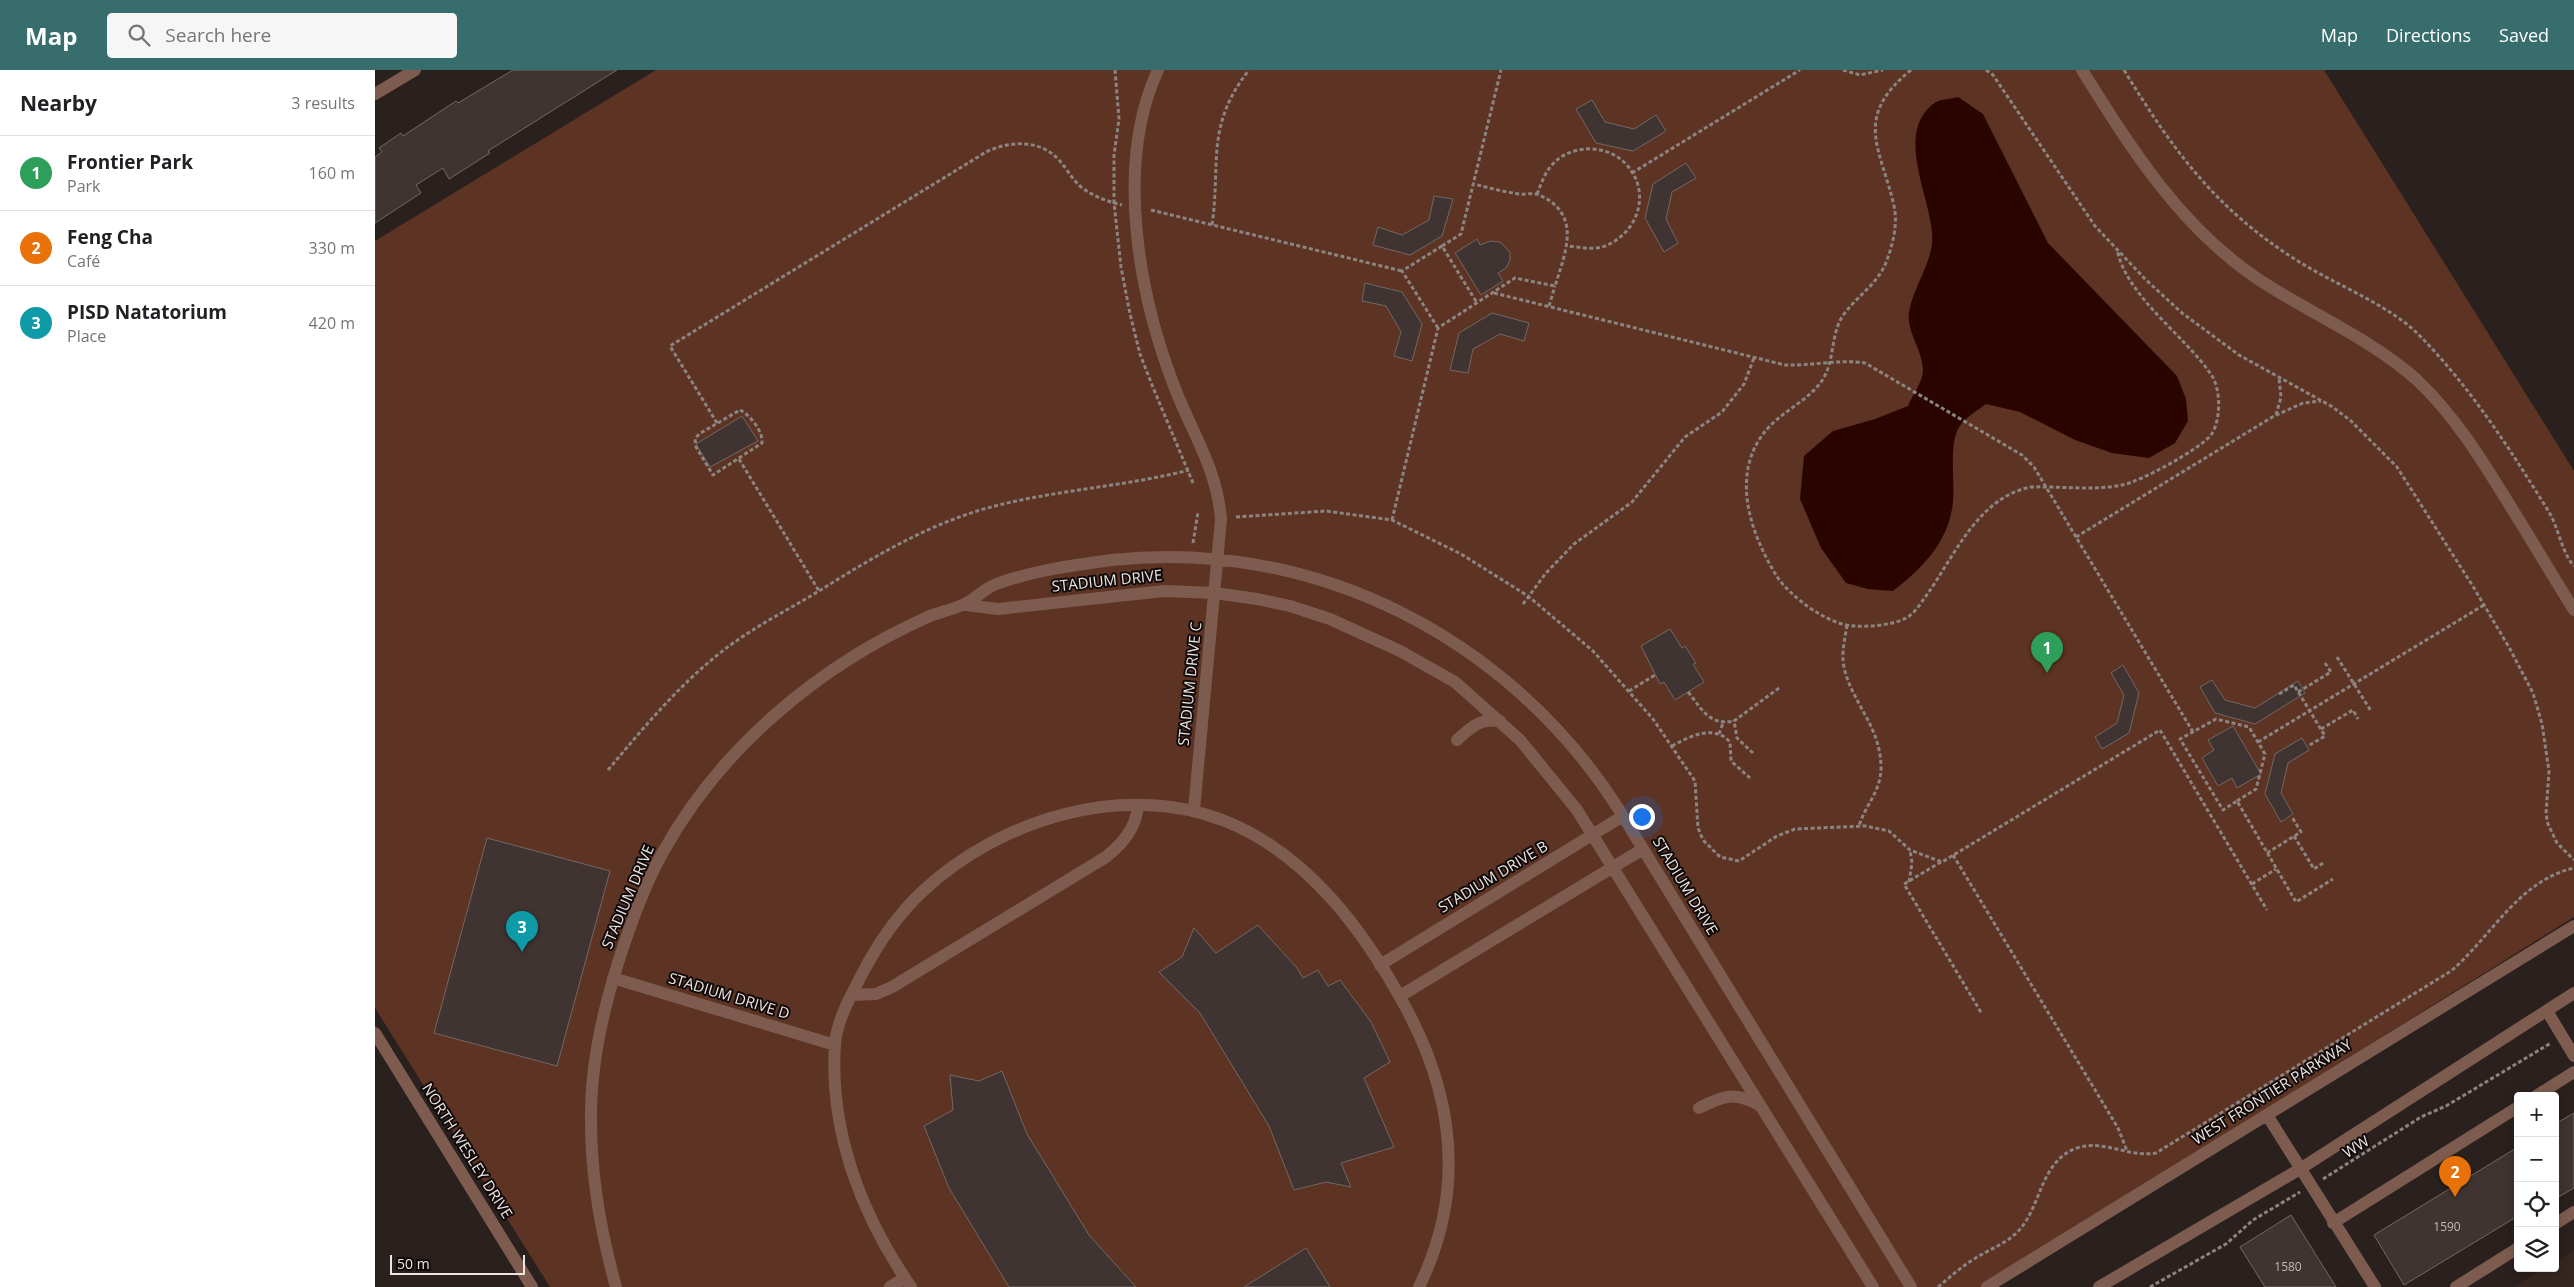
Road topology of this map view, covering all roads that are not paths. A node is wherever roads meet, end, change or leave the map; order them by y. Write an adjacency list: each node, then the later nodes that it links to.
1 (415, 70): 4 (street)
2 (1158, 70): 5 (street, STADIUM DRIVE C)
3 (2082, 70): 8 (street)
4 (375, 94)
5 (1218, 560): 6 (street, STADIUM DRIVE C); 7 (street, STADIUM DRIVE); 13 (street, STADIUM DRIVE)
6 (1215, 593): 7 (street, STADIUM DRIVE); 9 (street, STADIUM DRIVE); 12 (street, STADIUM DRIVE C)
7 (966, 605): 19 (street, STADIUM DRIVE)
8 (2574, 610)
9 (1500, 721): 10 (street); 14 (street, STADIUM DRIVE)
10 (1457, 740)
11 (1138, 806): 12 (street); 21 (street); 21 (street)
12 (1194, 810): 18 (street)
13 (1623, 816): 14 (street, STADIUM DRIVE B); 15 (street, STADIUM DRIVE)
14 (1593, 835): 16 (street, STADIUM DRIVE); 18 (street, STADIUM DRIVE B)
15 (1643, 849): 16 (street); 44 (street, STADIUM DRIVE)
16 (1613, 867): 22 (street); 29 (street, STADIUM DRIVE)
17 (2574, 926): 32 (street, WEST FRONTIER PARKWAY)
18 (1380, 965): 22 (street)
19 (613, 978): 25 (street, STADIUM DRIVE D); 40 (street, STADIUM DRIVE)
20 (2574, 993): 23 (street)
21 (852, 995): 25 (street)
22 (1400, 996): 42 (street)
23 (2547, 1011): 26 (street); 33 (street)
24 (375, 1033): 39 (street, NORTH WESLEY DRIVE)
25 (835, 1044): 38 (street)
26 (2574, 1056)
27 (2574, 1072): 28 (street)
28 (2542, 1092)
29 (1761, 1106): 30 (street); 43 (street, STADIUM DRIVE)
30 (1699, 1108)
31 (2514, 1110): 36 (street)
32 (2267, 1115): 33 (street); 45 (street, WEST FRONTIER PARKWAY)
33 (2300, 1168): 36 (street); 46 (street)
34 (2574, 1212): 35 (street)
35 (2559, 1221)
36 (2333, 1223): 47 (street)
37 (2514, 1251): 48 (street)
38 (908, 1283): 41 (street)
39 (531, 1287)
40 (616, 1287)
41 (890, 1287)
42 (1419, 1287)
43 (1873, 1287)
44 (1911, 1287)
45 (1987, 1287)
46 (2099, 1287)
47 (2375, 1287)
48 (2456, 1287)

